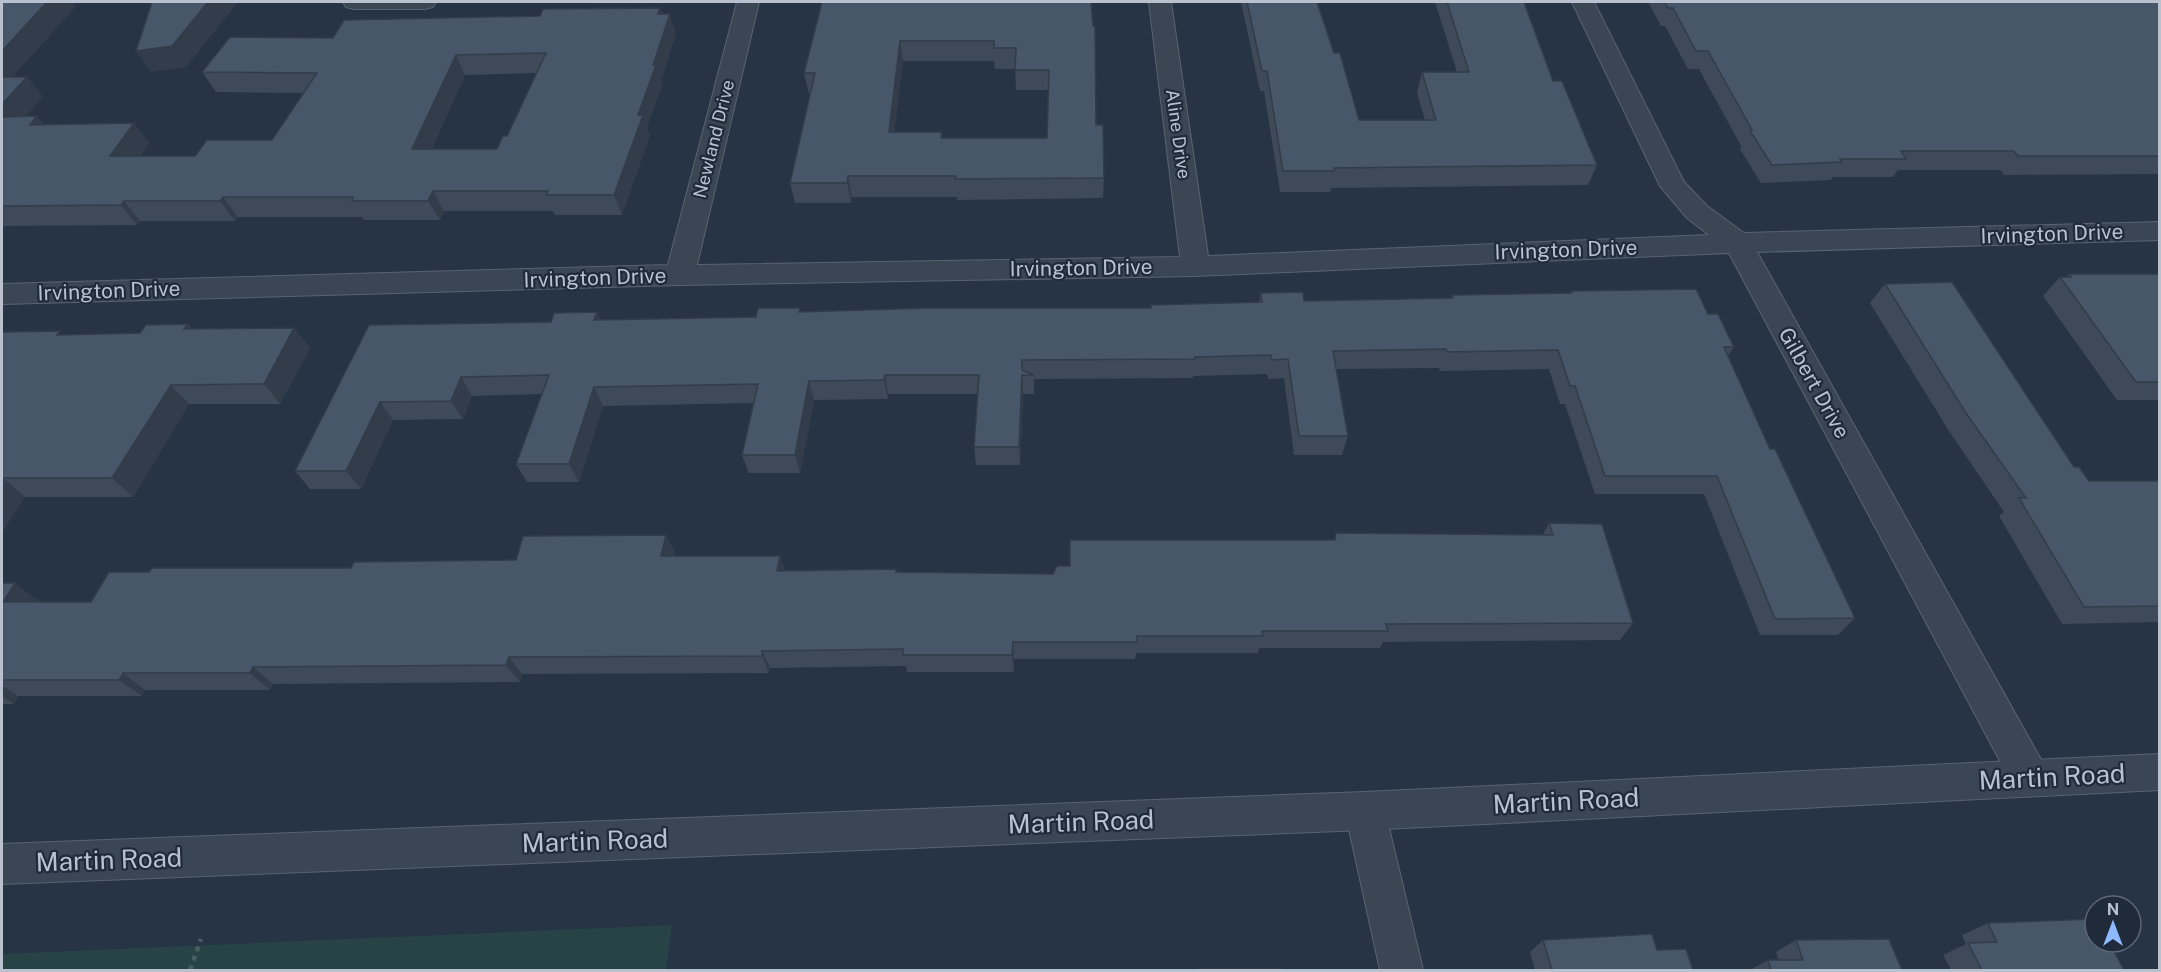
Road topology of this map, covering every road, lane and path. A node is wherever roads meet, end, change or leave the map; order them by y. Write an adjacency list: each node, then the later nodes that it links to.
1 (354, 2): 2 (street)
2 (425, 2)
3 (747, 2): 9 (street, Newland Drive)
4 (1160, 2): 8 (street, Aline Drive)
5 (1583, 2): 7 (street, Gilbert Drive)
6 (2160, 231): 7 (street, Irvington Drive)
7 (1738, 243): 8 (street, Irvington Drive); 12 (street, Gilbert Drive)
8 (1195, 266): 9 (street, Irvington Drive)
9 (680, 275): 10 (street, Irvington Drive)
10 (2, 294)
11 (2160, 772): 12 (street, Martin Road)
12 (2030, 778): 13 (street, Martin Road)
13 (1365, 811): 14 (street, Martin Road); 17 (street)
14 (2, 864)
15 (201, 939): 16 (path)
16 (190, 970)
17 (1402, 970)

